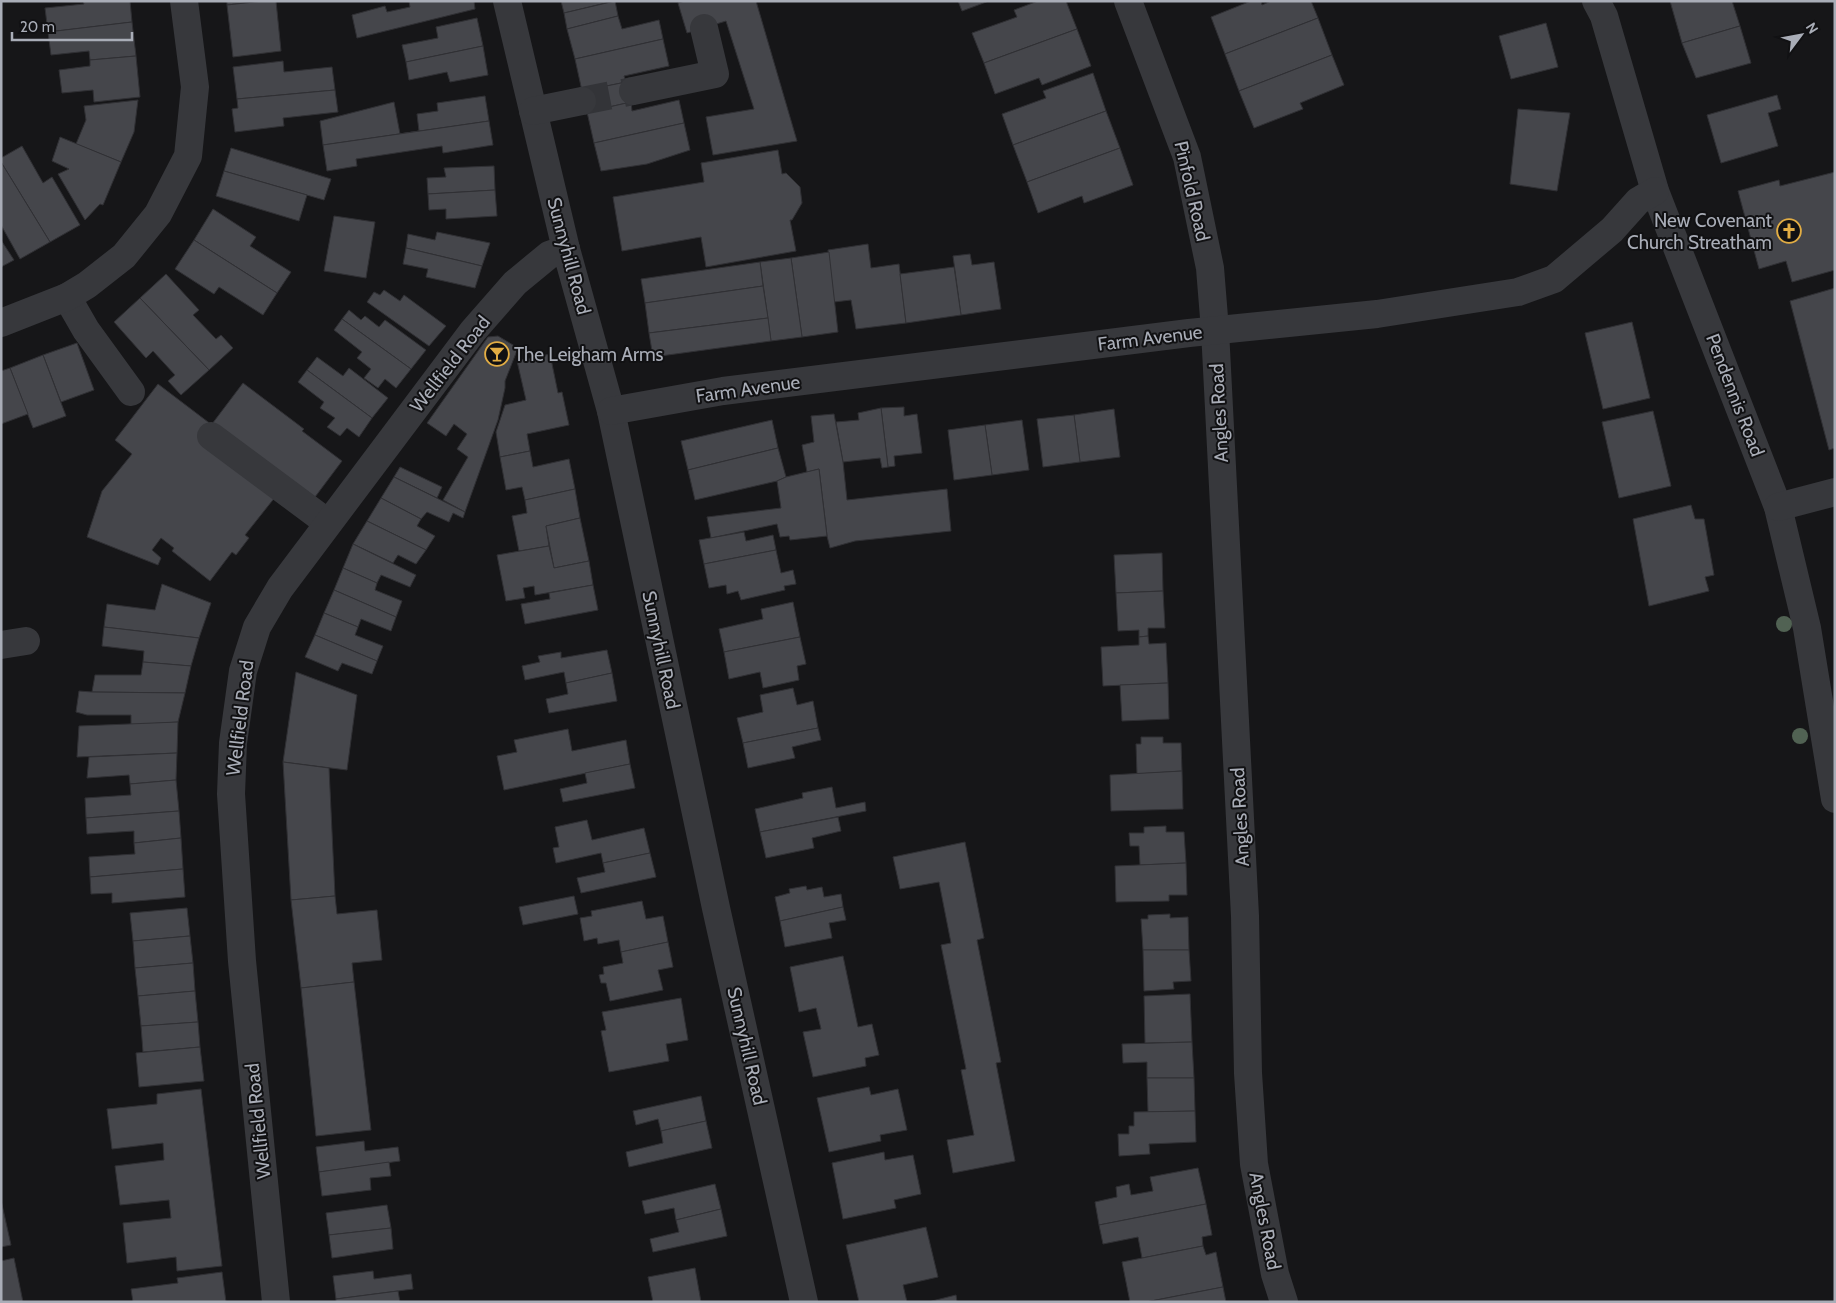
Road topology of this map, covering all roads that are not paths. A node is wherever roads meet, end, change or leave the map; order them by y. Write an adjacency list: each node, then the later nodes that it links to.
1 (184, 1): 11 (street)
2 (506, 1): 8 (street, Sunnyhill Road)
3 (1128, 1): 13 (street, Pinfold Road)
4 (1596, 1): 9 (street, Pendennis Road)
5 (704, 28): 6 (street)
6 (634, 91)
7 (582, 101): 8 (street)
8 (533, 111): 10 (street, Sunnyhill Road)
9 (1655, 190): 13 (street, Farm Avenue); 18 (street, Pendennis Road)
10 (566, 248): 15 (street, Sunnyhill Road); 19 (street, Wellfield Road)
11 (67, 298): 12 (street); 14 (street)
12 (1, 323)
13 (1215, 330): 15 (street, Farm Avenue); 23 (street, Angles Road)
14 (131, 392)
15 (611, 411): 22 (street, Sunnyhill Road)
16 (211, 436): 19 (street)
17 (1835, 492): 18 (street)
18 (1778, 507): 20 (street, Pendennis Road)
19 (328, 523): 21 (street, Wellfield Road)
20 (1835, 799)
21 (276, 1302)
22 (804, 1302)
23 (1284, 1302)

